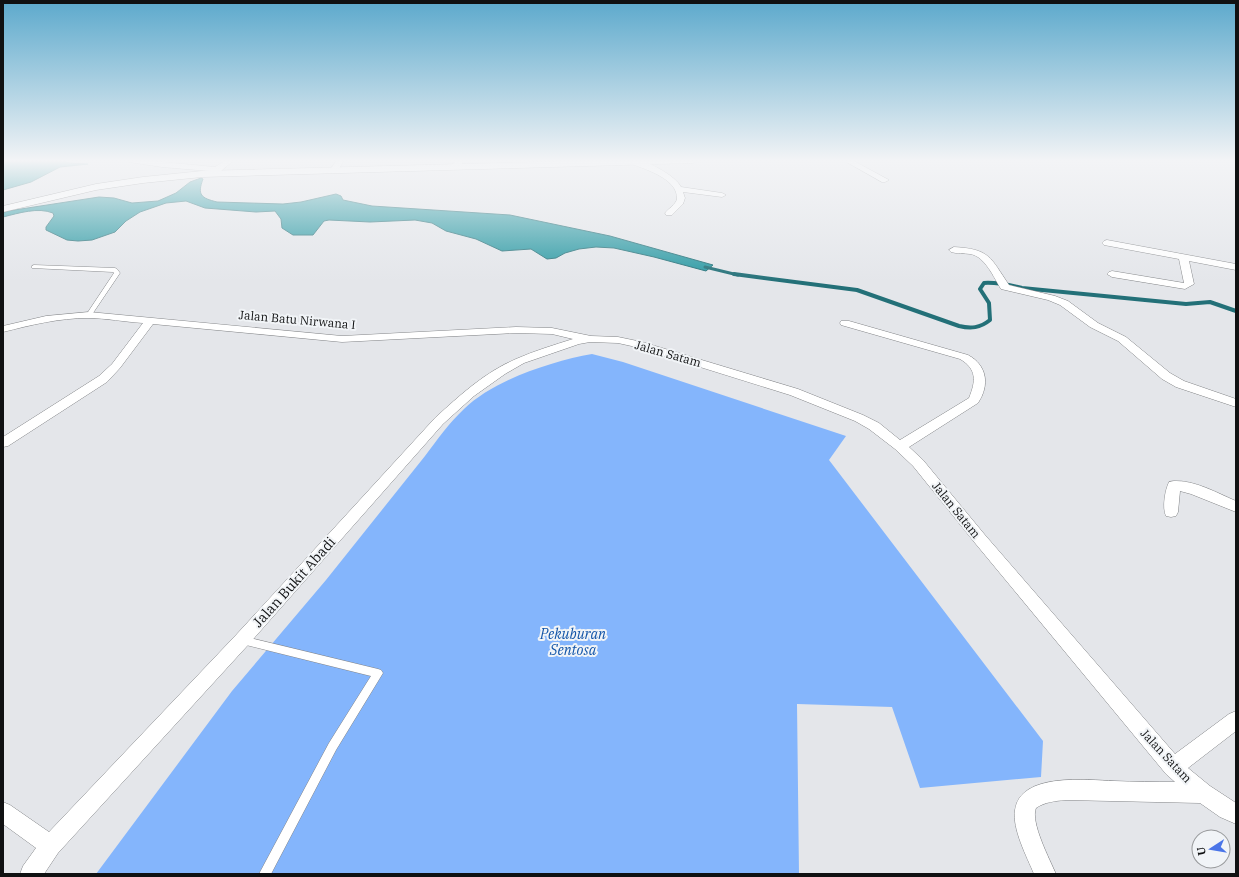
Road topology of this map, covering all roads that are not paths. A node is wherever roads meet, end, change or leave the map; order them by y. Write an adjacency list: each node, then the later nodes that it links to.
1 (37, 201): 3 (street)
2 (680, 201): 4 (street)
3 (3, 209)
4 (669, 213)
5 (1107, 243): 7 (street)
6 (954, 250): 16 (street)
7 (1183, 257): 9 (street); 10 (street)
8 (34, 267): 11 (lane)
9 (1236, 267)
10 (1112, 274)
11 (88, 315): 12 (street, Jalan Batu Nirwana I); 14 (street, Jalan Batu Nirwana I)
12 (151, 320): 15 (street, Jalan Batu Nirwana I); 17 (street)
13 (845, 323): 18 (street)
14 (3, 329)
15 (590, 339): 18 (street, Jalan Satam); 21 (street, Jalan Bukit Abadi)
16 (1236, 403)
17 (3, 443)
18 (900, 446): 23 (street, Jalan Satam)
19 (1236, 507): 20 (street)
20 (1172, 512)
21 (242, 640): 27 (street, Jalan Bukit Abadi); 29 (lane)
22 (1236, 720): 23 (street)
23 (1173, 767): 24 (street, Jalan Satam)
24 (1202, 793): 26 (street, Jalan Satam); 30 (street)
25 (3, 812): 27 (street)
26 (1236, 814)
27 (51, 846): 28 (street, Jalan Bukit Abadi)
28 (31, 874)
29 (265, 874)
30 (1045, 874)

